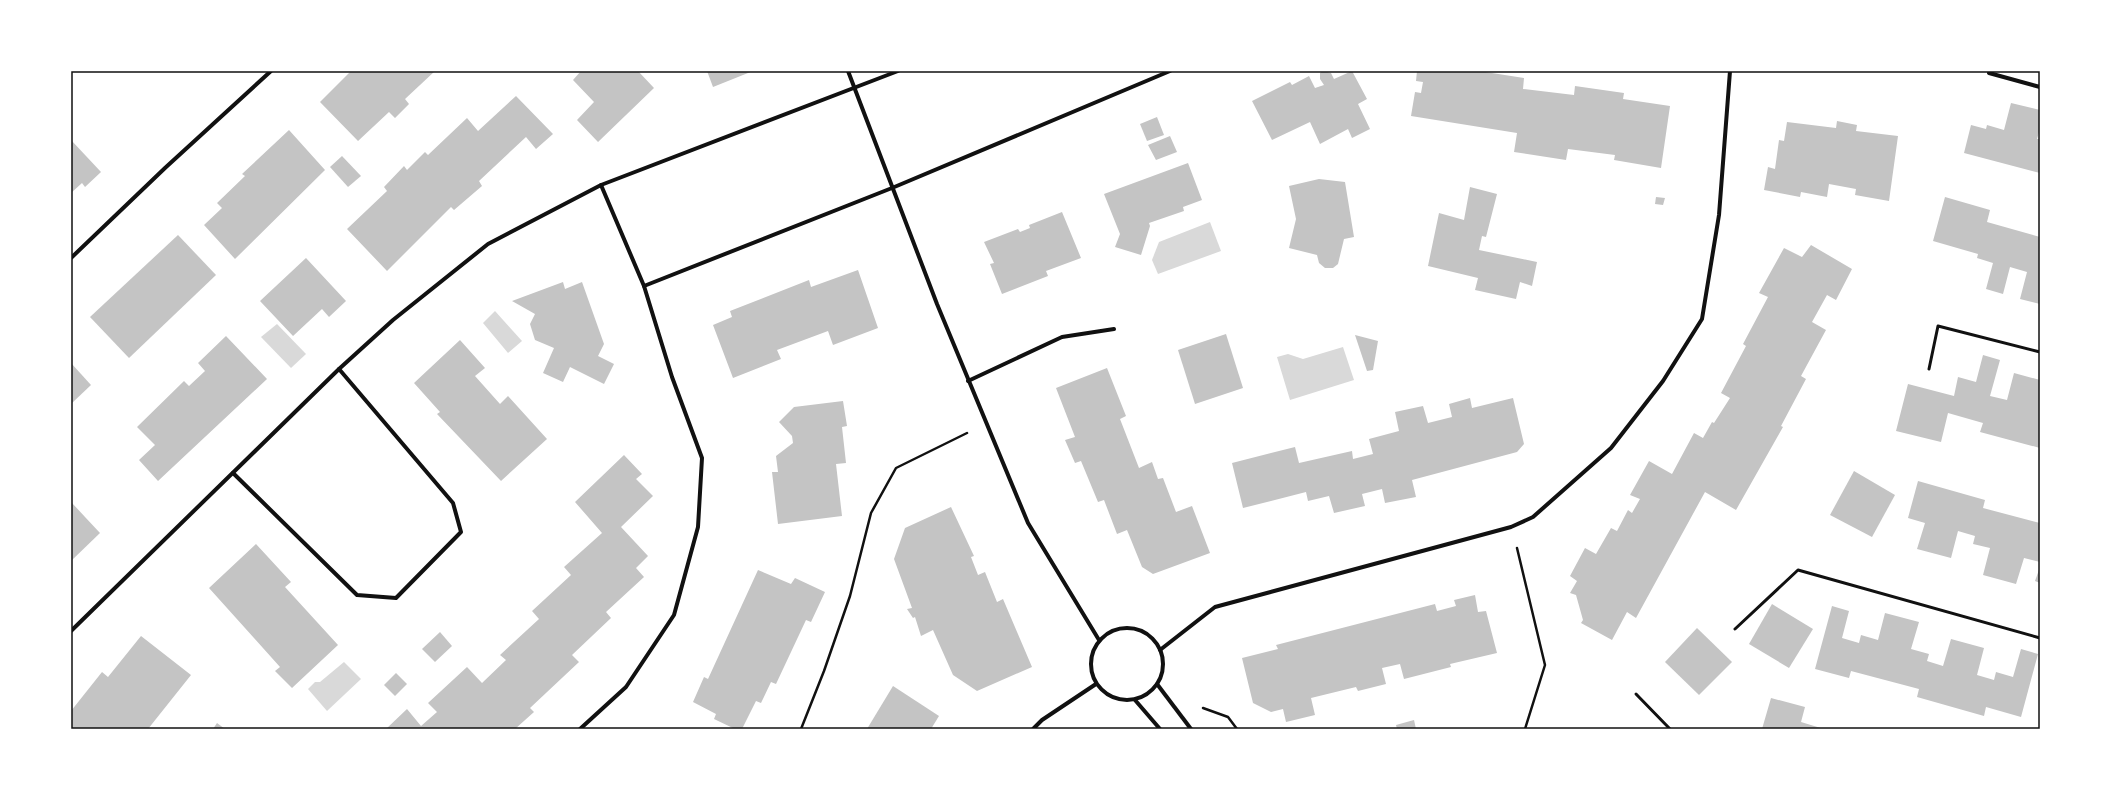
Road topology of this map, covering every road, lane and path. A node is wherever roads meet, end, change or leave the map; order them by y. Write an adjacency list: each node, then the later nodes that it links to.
1 (272, 71): 11 (street)
2 (848, 71): 8 (street)
3 (898, 71): 8 (street)
4 (1170, 71): 10 (street)
5 (1730, 71): 20 (street)
6 (1989, 73): 7 (street)
7 (2040, 87)
8 (855, 88): 9 (street); 10 (street)
9 (601, 185): 12 (street); 15 (street)
10 (892, 188): 12 (street); 17 (street)
11 (71, 258)
12 (644, 286): 31 (street)
13 (1114, 329): 17 (street)
14 (2040, 352): 16 (lane)
15 (339, 369): 19 (street); 19 (street)
16 (1929, 369)
17 (968, 381): 18 (street)
18 (986, 424): 24 (street); 32 (path)
19 (233, 473): 22 (street)
20 (1511, 527): 25 (street); 37 (path)
21 (1734, 629): 23 (lane)
22 (71, 631)
23 (2040, 638)
24 (1099, 640): 25 (street); 26 (street)
25 (1160, 650): 27 (street)
26 (1096, 684): 29 (street); 33 (street)
27 (1157, 684): 29 (street); 30 (street)
28 (1636, 694): 38 (lane)
29 (1135, 700): 34 (street)
30 (1182, 715): 35 (street); 36 (path)
31 (580, 729)
32 (801, 729)
33 (1033, 729)
34 (1160, 729)
35 (1191, 729)
36 (1237, 729)
37 (1525, 729)
38 (1670, 729)

